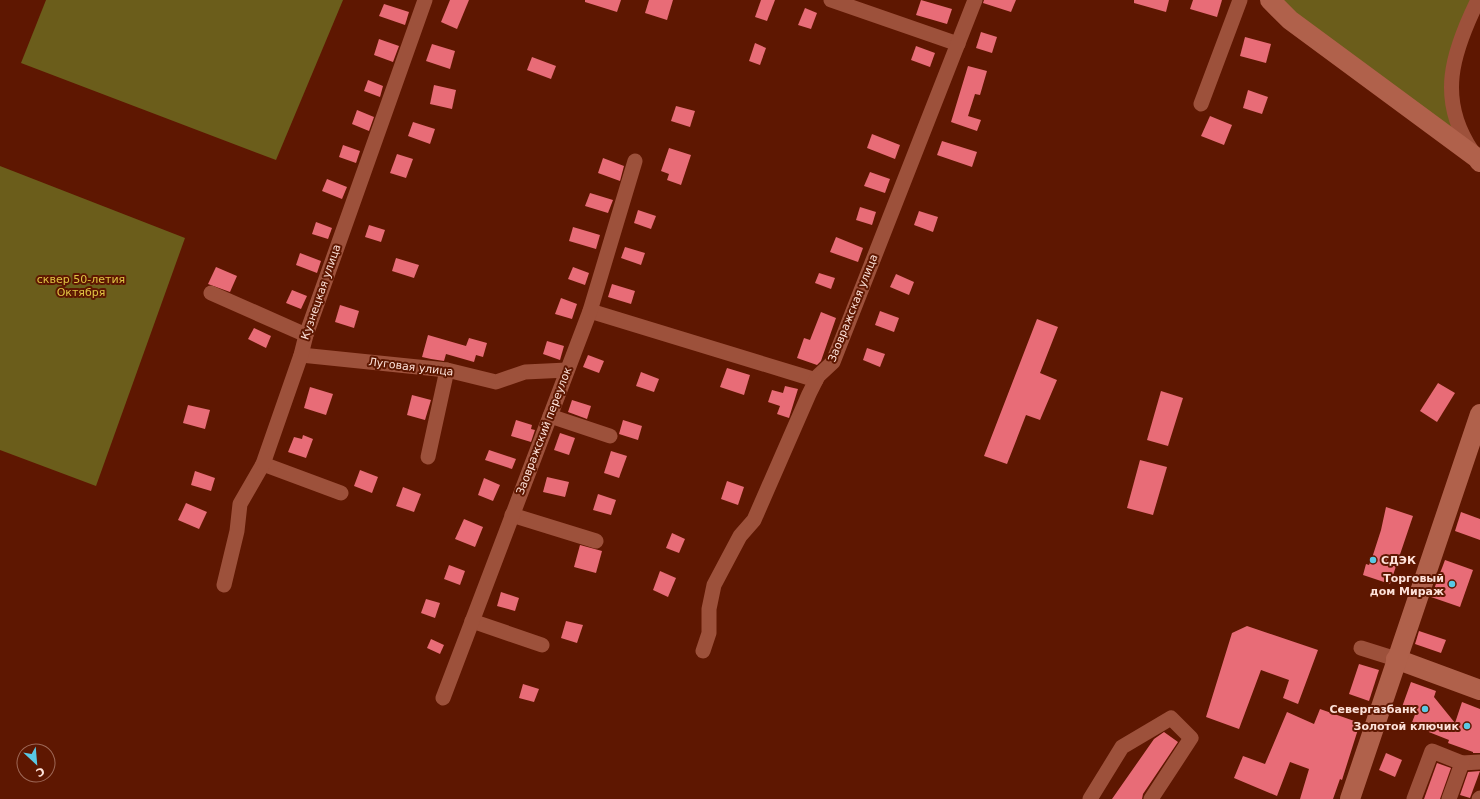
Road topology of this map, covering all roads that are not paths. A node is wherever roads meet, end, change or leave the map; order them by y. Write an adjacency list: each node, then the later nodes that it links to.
1 (425, 0): 13 (street, Кузнецкая улица)
2 (831, 0): 7 (street)
3 (975, 0): 7 (street, Заовражская улица)
4 (1240, 0): 8 (street)
5 (1270, 0): 9 (main road)
6 (1478, 0): 9 (street)
7 (958, 44): 17 (street, Заовражская улица)
8 (1201, 104)
9 (1479, 160)
10 (635, 161): 12 (street, Заовражский переулок)
11 (212, 293): 13 (street)
12 (590, 311): 16 (street, Заовражский переулок); 17 (street)
13 (306, 335): 14 (street, Кузнецкая улица)
14 (301, 355): 15 (street, Луговая улица); 22 (street, Кузнецкая улица)
15 (447, 370): 16 (street, Луговая улица); 21 (street)
16 (567, 370): 18 (street, Заовражский переулок)
17 (816, 380): 30 (street, Заовражская улица)
18 (550, 416): 20 (street); 24 (street, Заовражский переулок)
19 (1479, 420): 31 (main road)
20 (610, 436)
21 (428, 457)
22 (263, 464): 23 (street); 26 (street, Кузнецкая улица)
23 (341, 493)
24 (512, 514): 25 (street); 27 (street, Заовражский переулок)
25 (596, 541)
26 (224, 585)
27 (472, 622): 28 (street); 33 (street, Заовражский переулок)
28 (542, 645)
29 (1361, 648): 31 (street)
30 (703, 651)
31 (1396, 659): 32 (main road); 38 (main road)
32 (1480, 690)
33 (443, 698)
34 (1480, 762): 35 (street)
35 (1462, 763): 39 (street); 40 (street)
36 (1094, 797): 37 (street)
37 (1151, 799)
38 (1350, 799)
39 (1414, 799)
40 (1450, 799)

